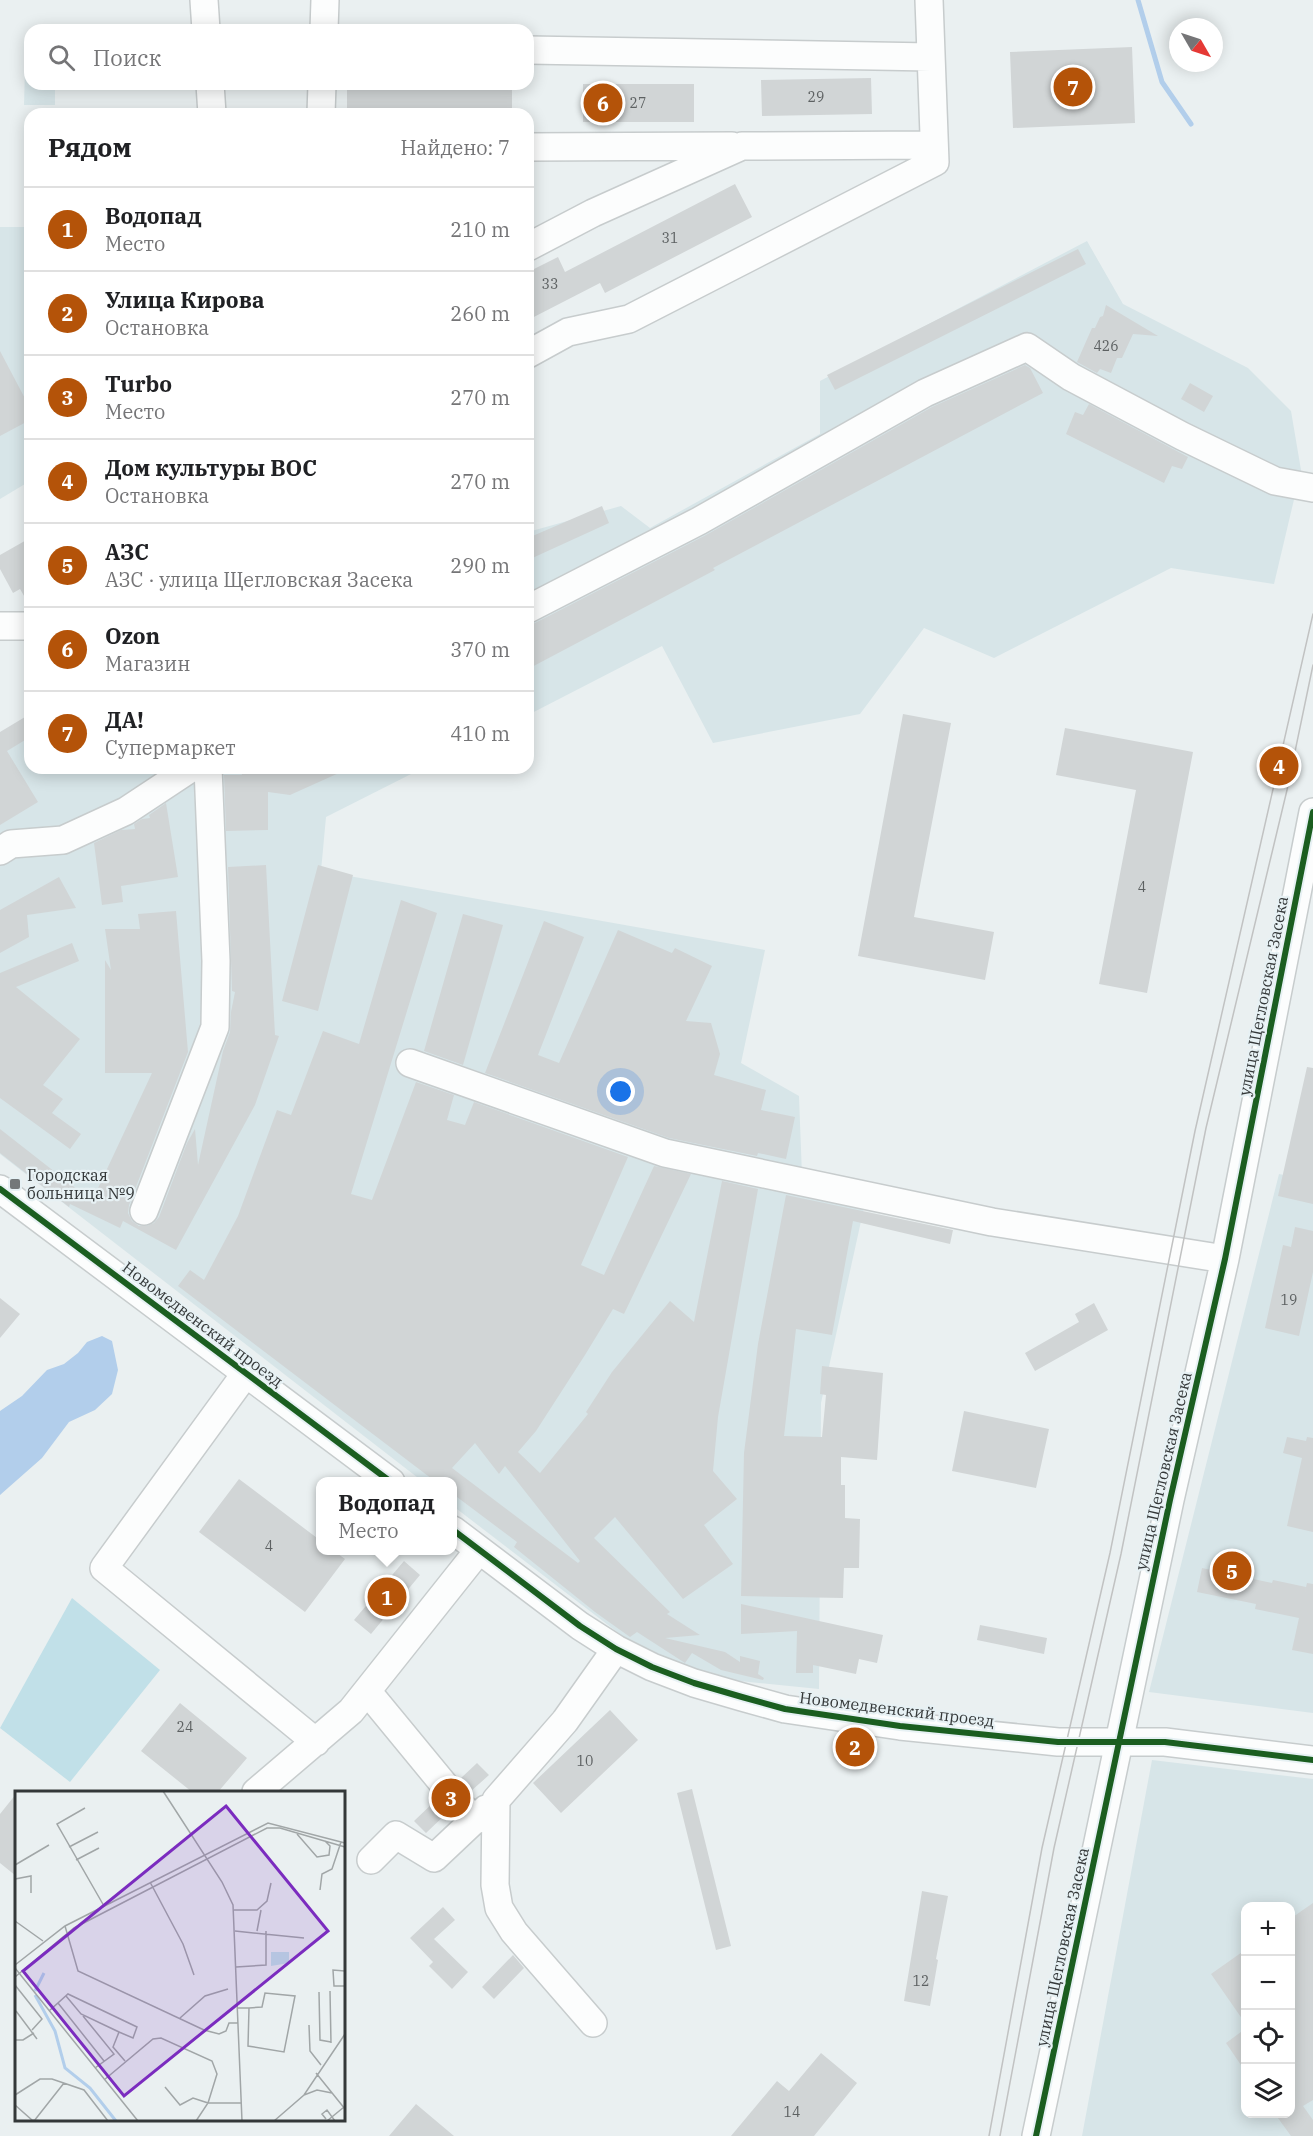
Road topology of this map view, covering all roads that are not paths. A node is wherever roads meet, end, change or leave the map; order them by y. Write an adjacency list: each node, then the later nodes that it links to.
1 (204, 0): 4 (street)
2 (325, 0): 5 (street)
3 (929, 0): 7 (street)
4 (206, 24)
5 (324, 24)
6 (534, 50): 7 (street)
7 (931, 57): 12 (street)
8 (210, 90): 10 (street)
9 (322, 90): 11 (street)
10 (212, 108)
11 (321, 108)
12 (934, 145): 13 (street); 16 (street)
13 (742, 146): 14 (street); 15 (street)
14 (534, 147)
15 (534, 244)
16 (534, 351)
17 (1313, 488): 18 (street)
18 (534, 606)
19 (0, 626): 20 (street)
20 (24, 626)
21 (182, 774): 25 (street)
22 (208, 774): 28 (street)
23 (1313, 812): 24 (street, улица Щегловская Засека)
24 (1310, 844): 29 (street, улица Щегловская Засека)
25 (0, 851)
26 (410, 1063): 29 (street)
27 (0, 1189): 30 (street, Новомедвенский проезд)
28 (144, 1211)
29 (1225, 1259): 37 (street, улица Щегловская Засека)
30 (246, 1373): 31 (street, Новомедвенский проезд); 36 (street)
31 (384, 1477)
32 (457, 1533): 33 (street, Новомедвенский проезд)
33 (478, 1550): 34 (street, Новомедвенский проезд); 35 (street)
34 (616, 1649): 37 (street, Новомедвенский проезд); 40 (street)
35 (367, 1691): 36 (street); 41 (street)
36 (315, 1742): 39 (street)
37 (1118, 1743): 38 (street, Новомедвенский проезд); 44 (street, улица Щегловская Засека)
38 (1313, 1760)
39 (257, 1791)
40 (496, 1800): 41 (street); 43 (street)
41 (474, 1821): 42 (street)
42 (371, 1860)
43 (593, 2023)
44 (1036, 2136)

